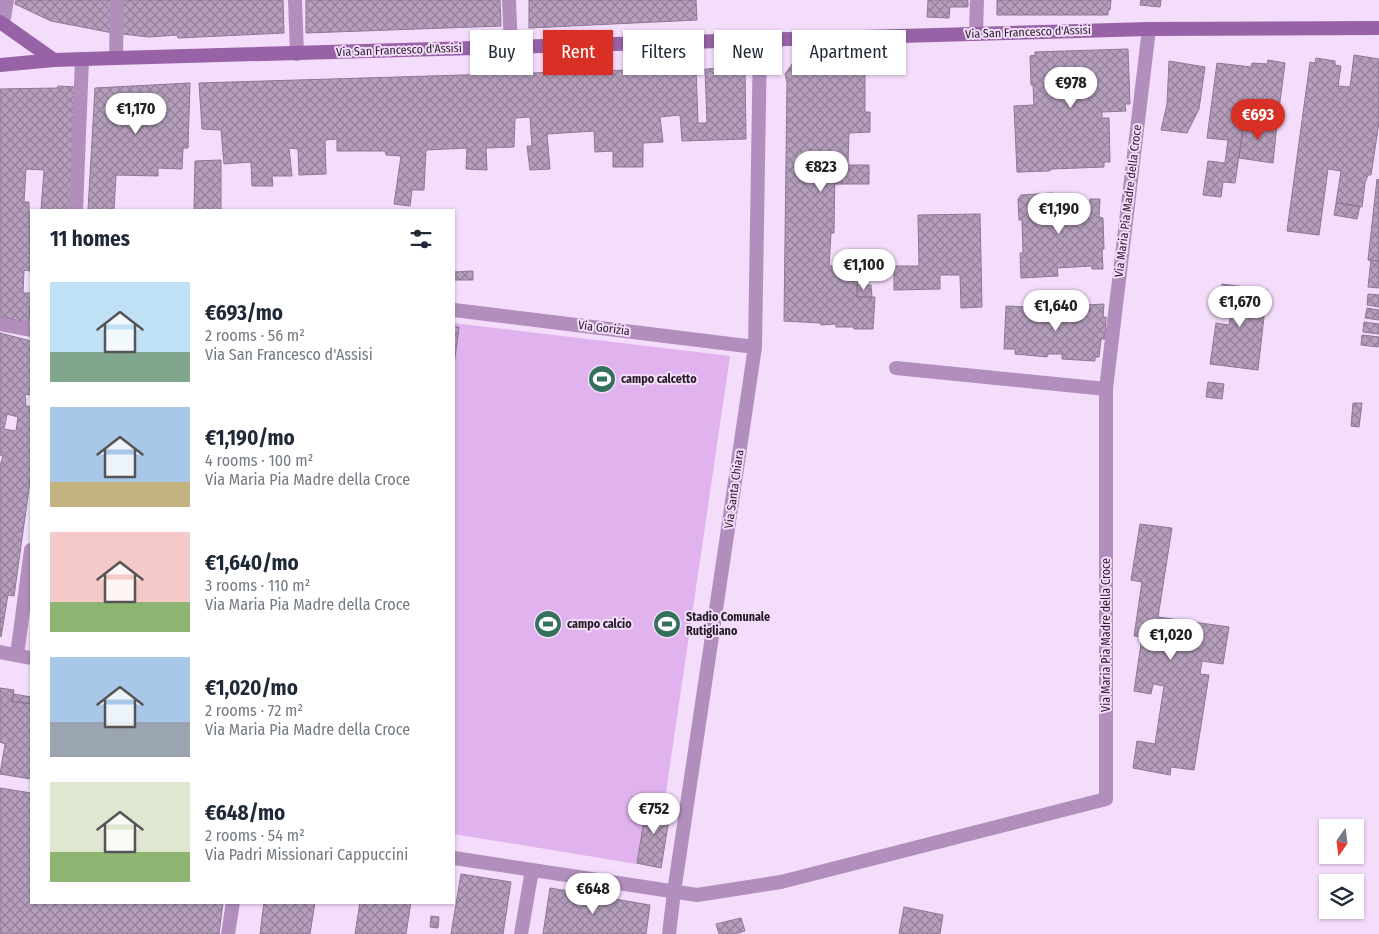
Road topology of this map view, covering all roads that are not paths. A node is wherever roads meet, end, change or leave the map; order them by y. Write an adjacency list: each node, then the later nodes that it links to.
1 (7, 0): 6 (street)
2 (117, 0): 16 (street)
3 (295, 0): 15 (street)
4 (509, 0): 9 (street)
5 (977, 0): 10 (street)
6 (2, 23): 18 (main road)
7 (1379, 28): 8 (main road, Via San Francesco d'Assisi)
8 (1149, 29): 10 (main road, Via San Francesco d'Assisi); 27 (street, Via Maria Pia Madre della Croce)
9 (510, 30)
10 (976, 34): 11 (main road, Via San Francesco d'Assisi)
11 (782, 39)
12 (714, 41): 13 (main road, Via San Francesco d'Assisi)
13 (533, 46)
14 (470, 48): 15 (main road, Via San Francesco d'Assisi)
15 (297, 54): 16 (main road, Via San Francesco d'Assisi)
16 (116, 58): 17 (main road, Via San Francesco d'Assisi)
17 (82, 59): 18 (main road, Via San Francesco d'Assisi); 21 (street)
18 (54, 60): 19 (main road, Via San Francesco d'Assisi)
19 (0, 65)
20 (759, 75): 25 (street, Via Santa Chiara)
21 (76, 209)
22 (455, 310): 25 (street, Via Gorizia)
23 (0, 324): 24 (street)
24 (30, 330)
25 (755, 347): 34 (street, Via Santa Chiara)
26 (896, 368): 27 (street)
27 (1106, 389): 34 (street, Via Maria Pia Madre della Croce)
28 (30, 558): 30 (street)
29 (0, 652): 30 (street)
30 (17, 656): 31 (street)
31 (30, 658)
32 (455, 858): 33 (street)
33 (532, 870): 34 (street); 37 (street)
34 (674, 892): 38 (street, Via Santa Chiara)
35 (233, 904): 36 (street)
36 (228, 934)
37 (521, 934)
38 (668, 934)

